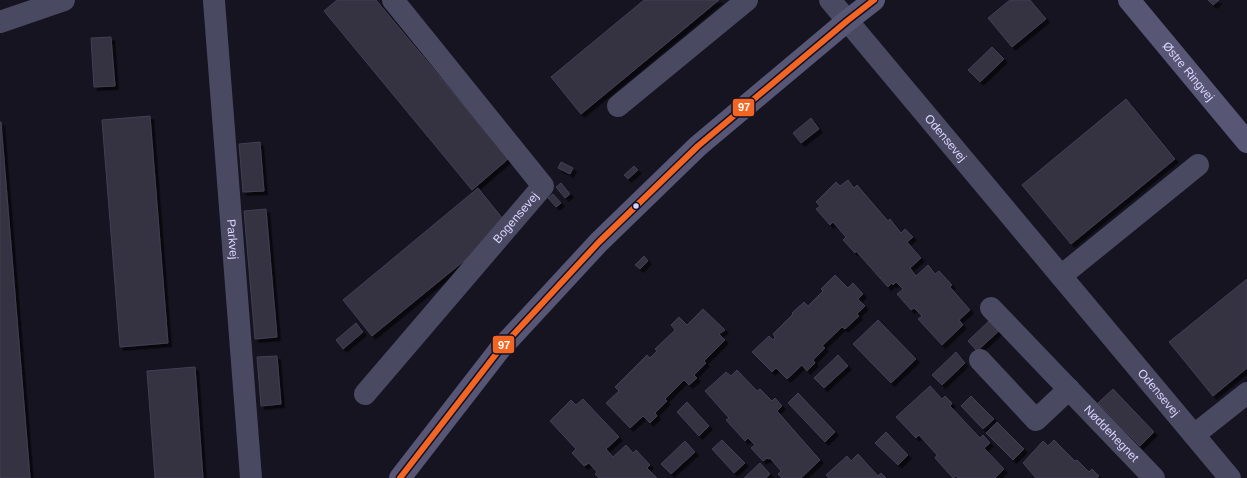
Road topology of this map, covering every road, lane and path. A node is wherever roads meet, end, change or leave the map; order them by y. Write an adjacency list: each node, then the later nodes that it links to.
1 (64, 0): 9 (street)
2 (393, 0): 18 (street, Bogensevej)
3 (747, 0): 10 (street)
4 (830, 0): 8 (street, Odensevej)
5 (874, 0): 8 (street)
6 (1129, 0): 11 (street, Østre Ringvej)
7 (214, 1): 20 (street, Parkvej)
8 (847, 21): 13 (street, Odensevej); 21 (street)
9 (0, 22)
10 (618, 106)
11 (1247, 142)
12 (1198, 165): 13 (street)
13 (1061, 276): 19 (street, Odensevej)
14 (991, 308): 16 (street, Nøddehegnet)
15 (980, 360): 16 (street)
16 (1069, 389): 22 (street, Nøddehegnet)
17 (1247, 393): 19 (street)
18 (365, 394)
19 (1194, 435): 23 (street, Odensevej)
20 (251, 478)
21 (400, 478)
22 (1154, 478)
23 (1230, 478)

